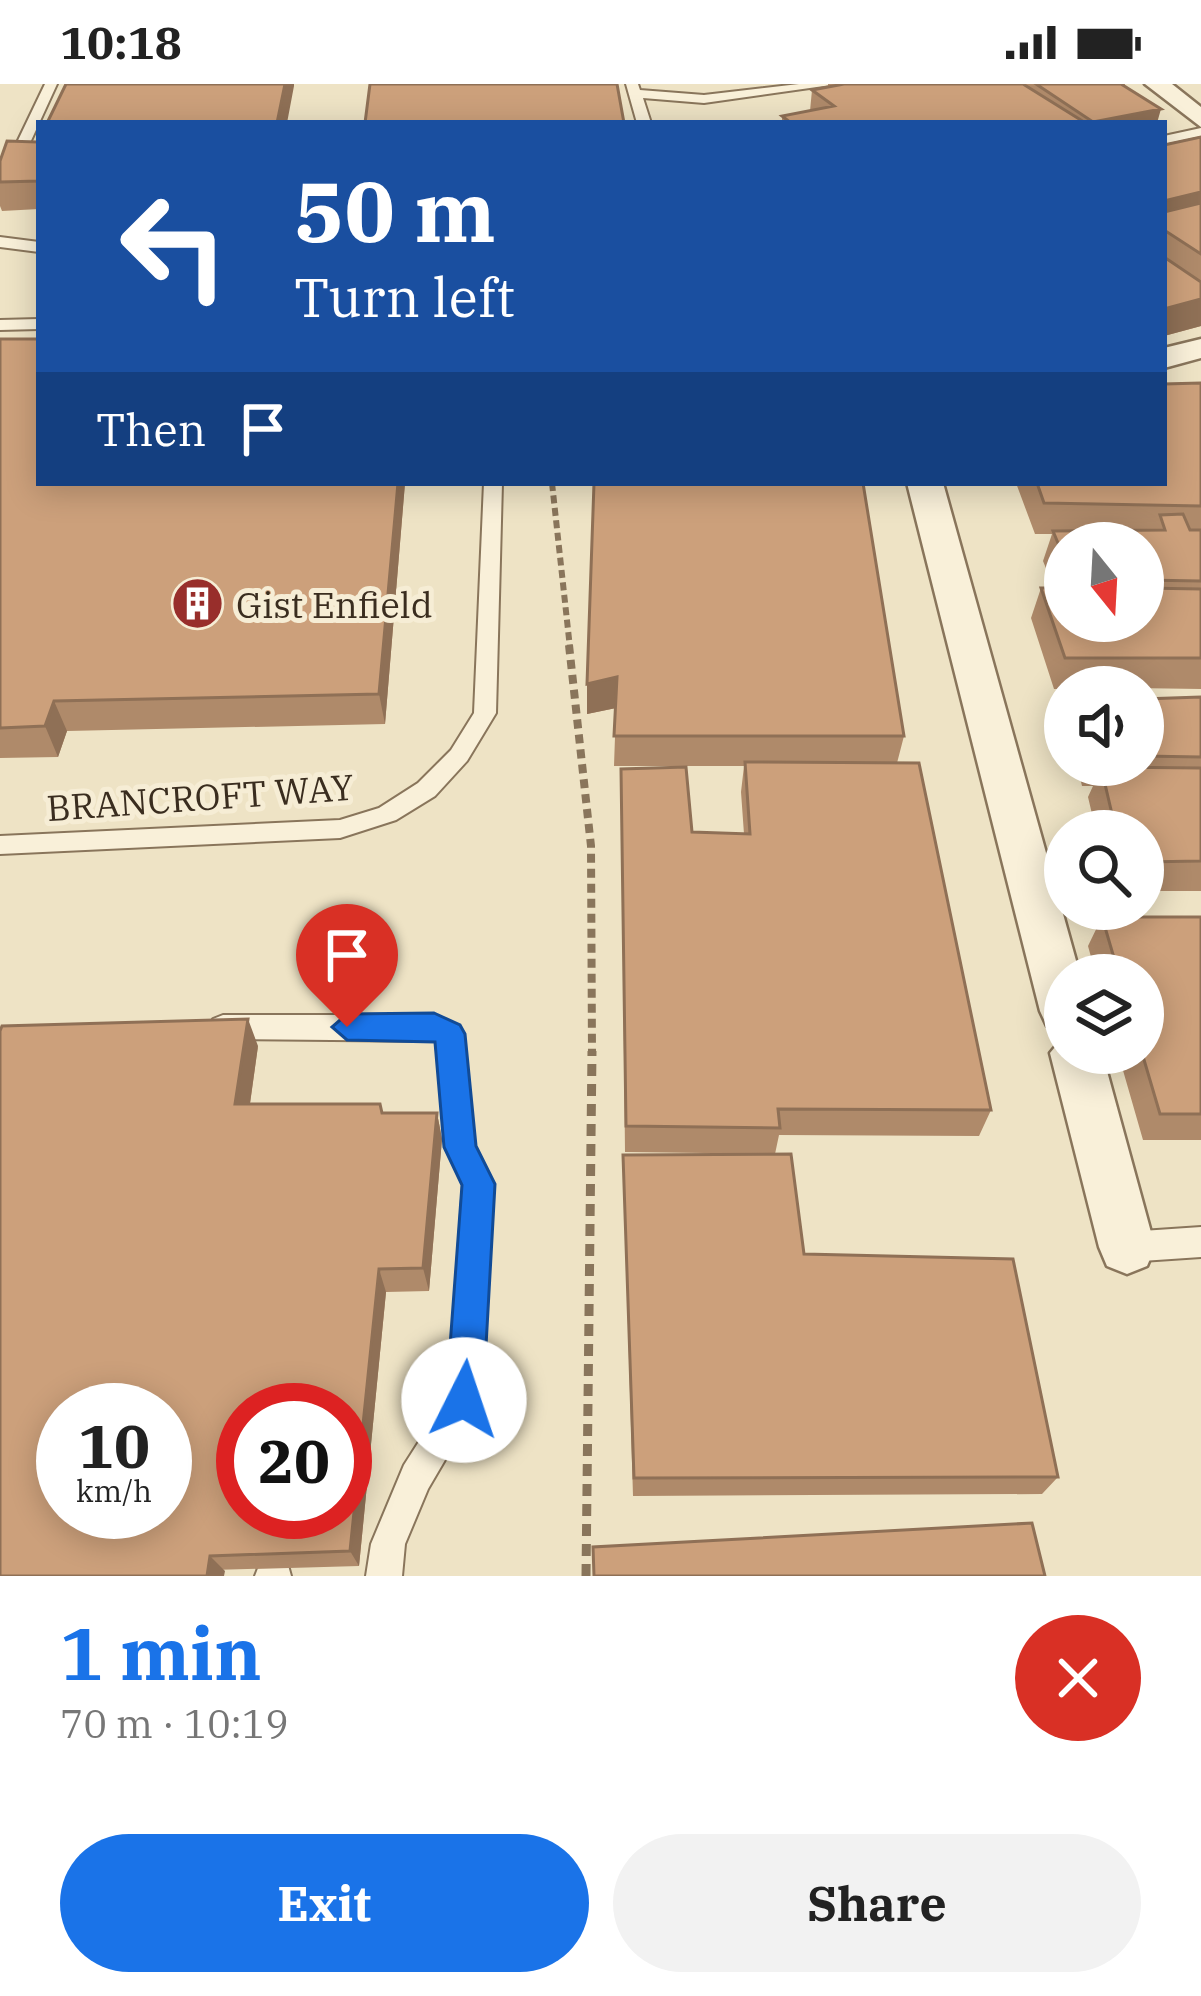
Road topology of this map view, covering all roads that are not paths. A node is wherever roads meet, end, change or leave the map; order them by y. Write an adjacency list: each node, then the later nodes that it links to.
1 (50, 84): 9 (lane)
2 (832, 84): 4 (lane)
3 (1157, 84): 5 (street)
4 (634, 89): 6 (lane)
5 (1194, 109)
6 (643, 120)
7 (1201, 132): 8 (lane)
8 (1167, 139)
9 (0, 193)
10 (0, 242): 11 (lane)
11 (36, 247)
12 (36, 324): 13 (lane)
13 (0, 325)
14 (493, 486): 16 (lane, BRANCROFT WAY)
15 (927, 486): 17 (street)
16 (0, 845)
17 (1050, 954)
18 (183, 1028): 22 (lane)
19 (1082, 1074): 21 (street)
20 (1201, 1241): 21 (lane)
21 (1127, 1247)
22 (384, 1576)

